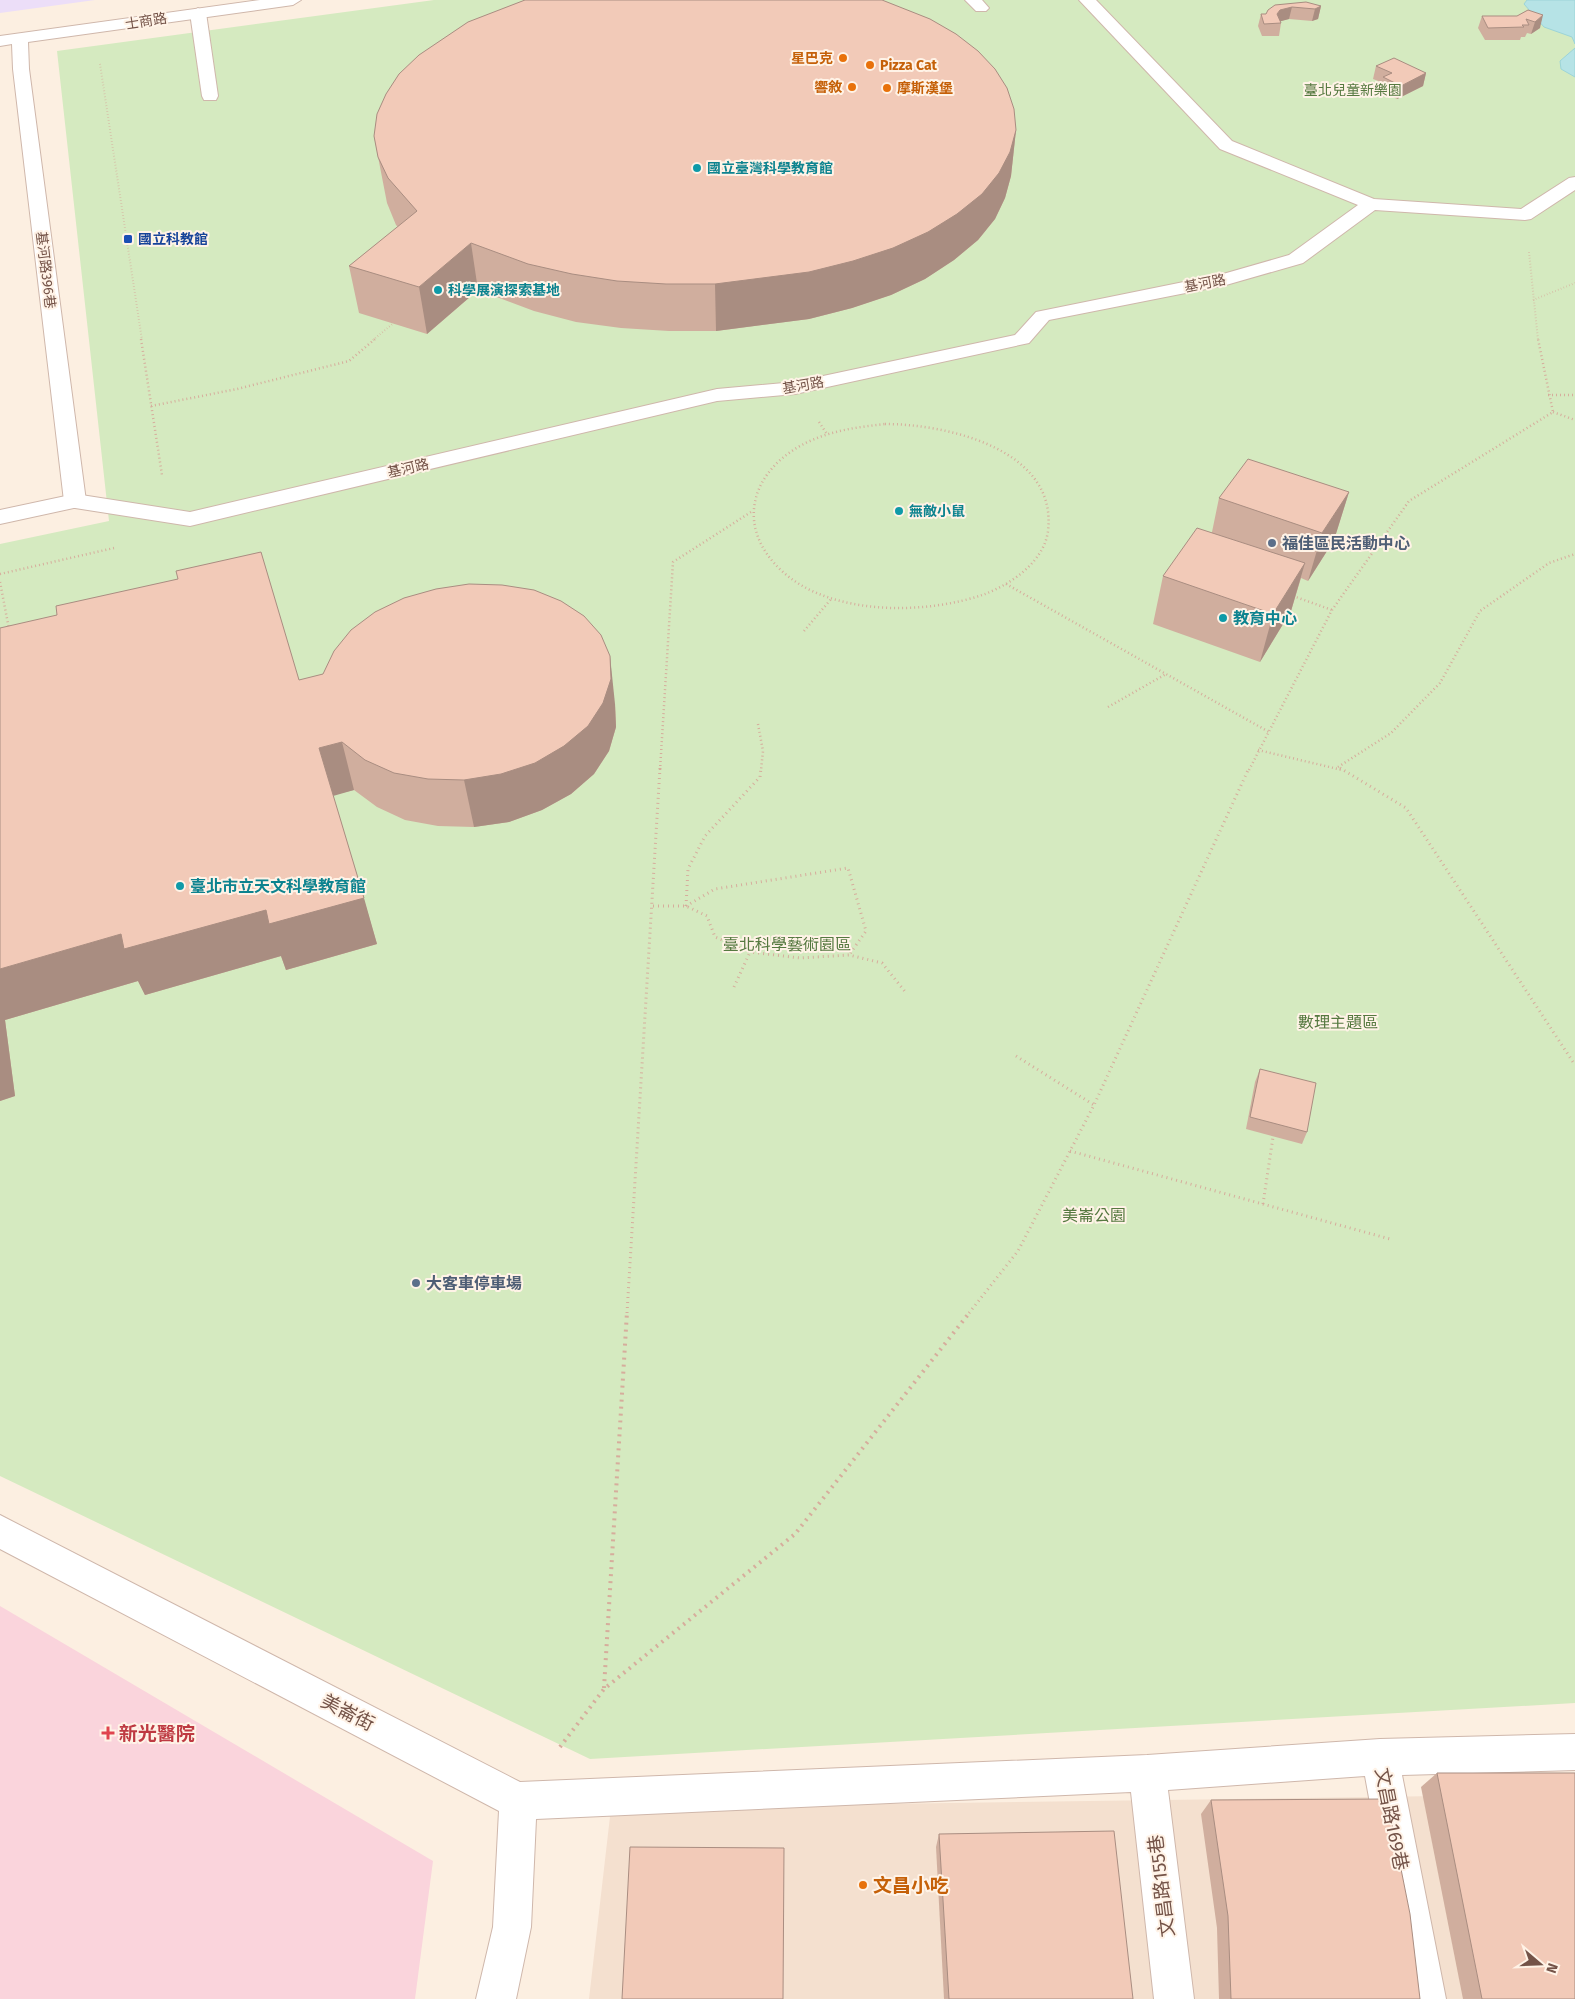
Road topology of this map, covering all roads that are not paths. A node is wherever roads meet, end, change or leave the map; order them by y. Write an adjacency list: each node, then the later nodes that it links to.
1 (292, 0): 3 (street, 士商路)
2 (1087, 0): 8 (street)
3 (198, 13): 4 (street, 士商路); 6 (street)
4 (20, 38): 5 (street, 士商路); 9 (street, 基河路396巷)
5 (0, 41)
6 (210, 96)
7 (1575, 182): 8 (street)
8 (1371, 204): 9 (street, 基河路)
9 (75, 501): 10 (street, 基河路)
10 (0, 517)
11 (0, 1531): 15 (street, 美崙街)
12 (1575, 1752): 13 (street)
13 (1380, 1757): 14 (street); 18 (street, 文昌路169巷)
14 (1147, 1773): 15 (street); 17 (street, 文昌路155巷)
15 (518, 1801): 16 (street)
16 (496, 1999)
17 (1174, 1999)
18 (1426, 1999)

